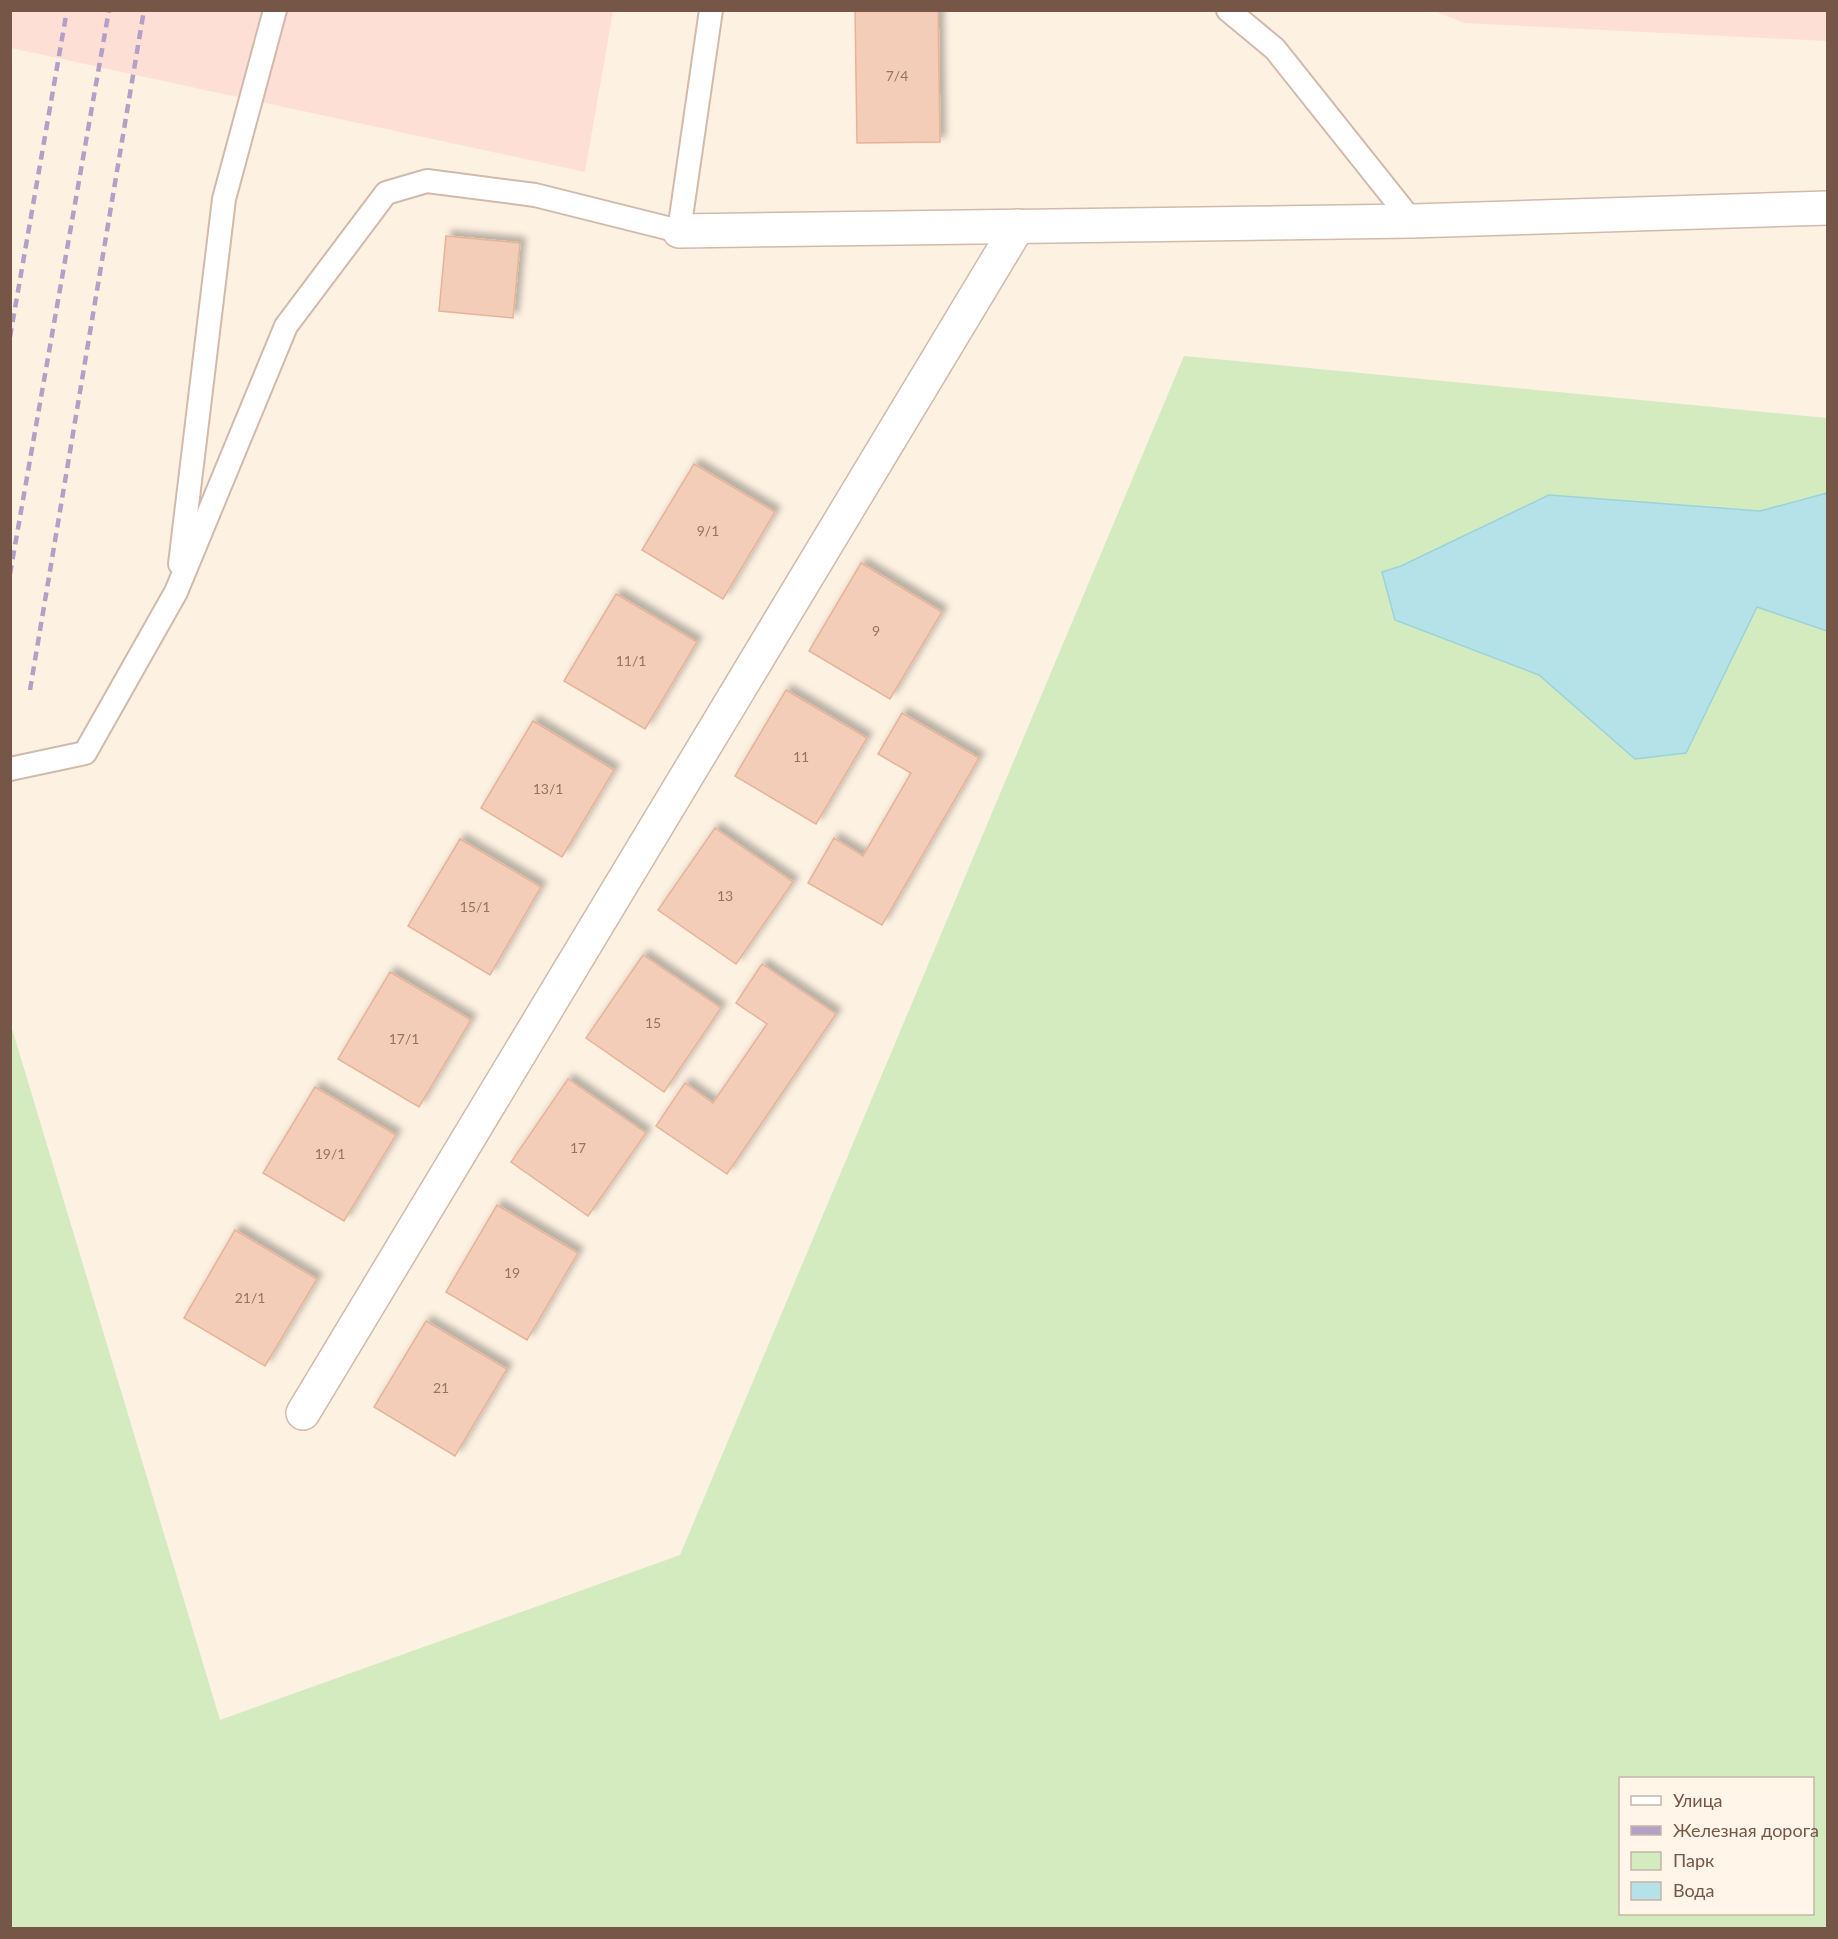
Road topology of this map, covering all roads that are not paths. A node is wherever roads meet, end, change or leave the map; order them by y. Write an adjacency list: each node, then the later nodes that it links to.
1 (275, 10): 8 (lane)
2 (711, 10): 7 (lane)
3 (1228, 10): 5 (lane)
4 (1827, 208): 5 (street)
5 (1412, 220): 6 (street)
6 (1018, 226): 7 (street); 10 (street)
7 (680, 231): 8 (lane)
8 (176, 592): 9 (lane)
9 (10, 769)
10 (303, 1413)

